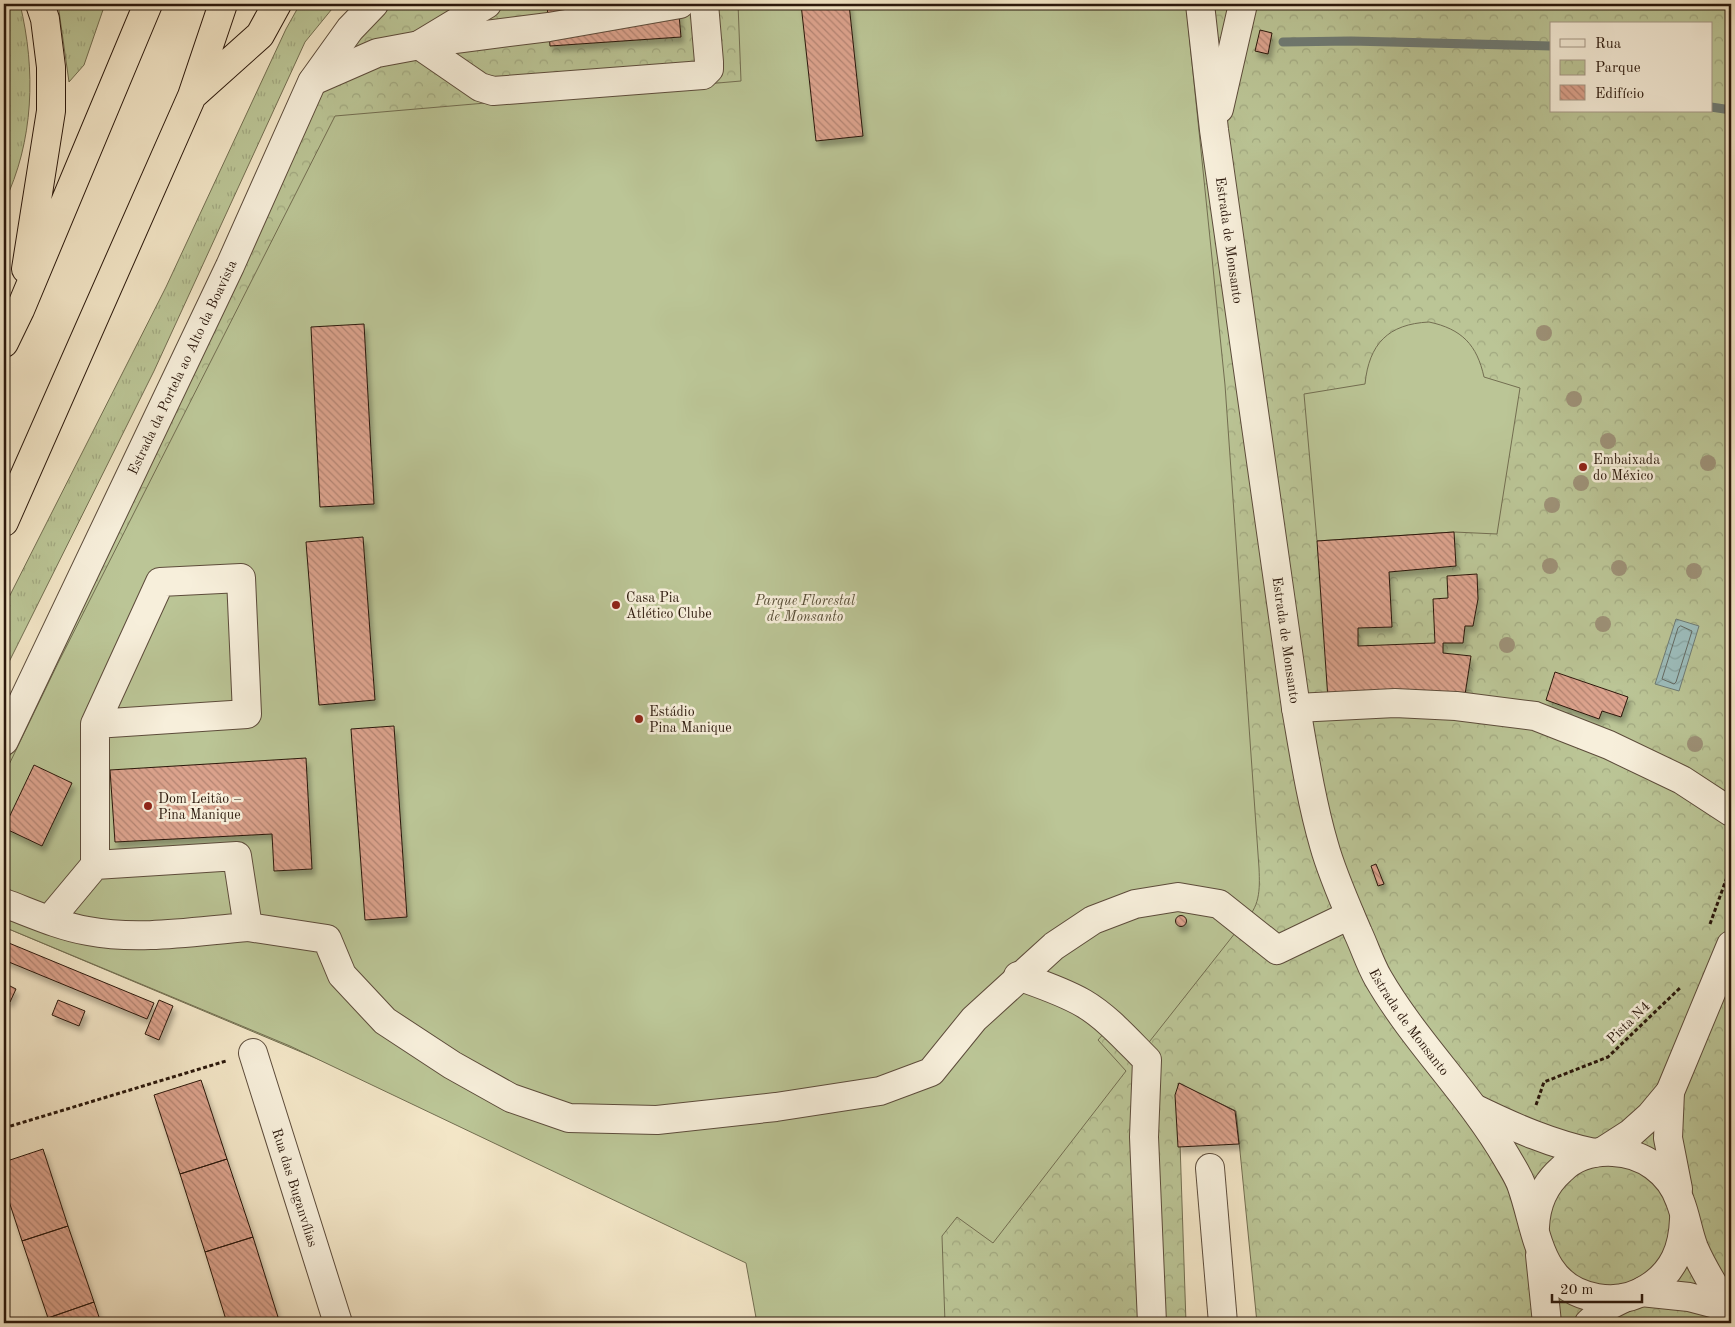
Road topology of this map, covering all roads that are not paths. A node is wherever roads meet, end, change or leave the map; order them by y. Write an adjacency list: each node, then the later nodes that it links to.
1 (40, 4): 15 (highway)
2 (148, 4): 15 (highway)
3 (224, 4): 13 (highway)
4 (277, 4): 13 (highway)
5 (374, 4): 12 (street, Estrada da Portela ao Alto da Boavista)
6 (487, 4): 11 (street)
7 (680, 4): 11 (street)
8 (704, 4): 11 (street)
9 (1200, 4): 14 (street, Estrada de Monsanto)
10 (1242, 4): 14 (street, Estrada de Monsanto)
11 (419, 45): 12 (street)
12 (312, 82): 20 (street, Estrada da Portela ao Alto da Boavista)
13 (192, 96): 17 (highway)
14 (1214, 130): 18 (street, Estrada de Monsanto)
15 (20, 310): 16 (highway)
16 (4, 342)
17 (4, 522)
18 (1296, 708): 21 (street); 24 (street, Estrada de Monsanto)
19 (95, 724): 19 (street); 22 (street)
20 (4, 741)
21 (1731, 812)
22 (95, 865): 25 (street); 26 (street)
23 (4, 904): 25 (street)
24 (1350, 915): 28 (street); 31 (street, Estrada de Monsanto)
25 (50, 919): 26 (street)
26 (248, 927): 28 (street)
27 (1731, 945): 30 (street)
28 (1018, 976): 39 (street)
29 (254, 1053): 38 (street, Rua das Buganvílias)
30 (1670, 1092): 32 (street); 34 (street)
31 (1476, 1109): 32 (street, Estrada de Monsanto); 35 (street, Estrada de Monsanto)
32 (1599, 1152): 34 (street, Estrada de Monsanto); 35 (street)
33 (1210, 1168): 40 (street)
34 (1682, 1210): 36 (street); 37 (street, Estrada de Monsanto)
35 (1537, 1240): 36 (street, Estrada de Monsanto); 41 (street)
36 (1633, 1295): 37 (street, Estrada de Monsanto); 42 (street)
37 (1729, 1309)
38 (338, 1323)
39 (1152, 1323)
40 (1223, 1323)
41 (1546, 1323)
42 (1589, 1323)

